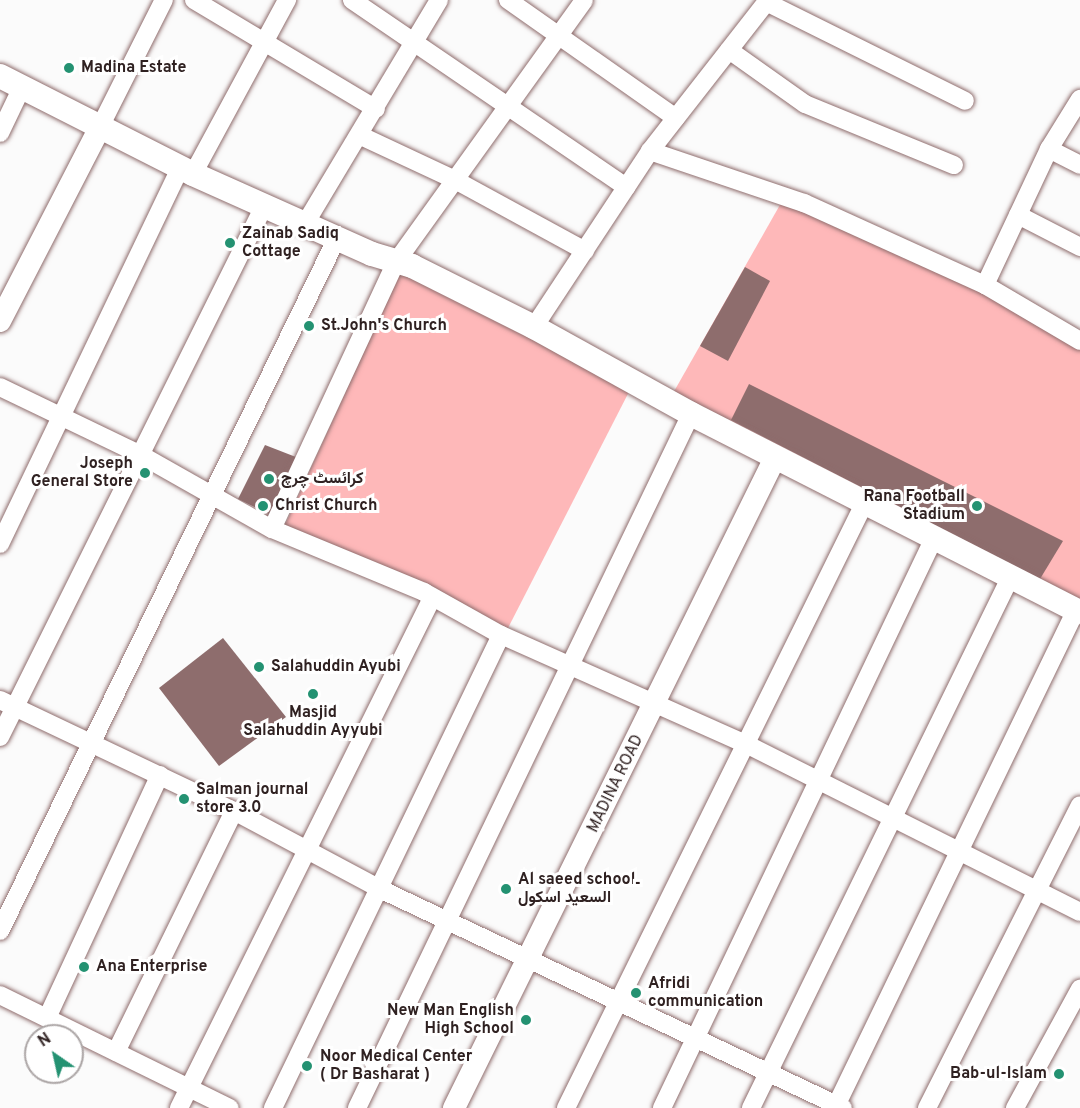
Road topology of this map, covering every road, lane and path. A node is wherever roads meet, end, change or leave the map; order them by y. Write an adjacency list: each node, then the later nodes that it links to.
1 (164, 0): 20 (street)
2 (194, 0): 10 (street)
3 (287, 0): 10 (street)
4 (352, 0): 11 (street)
5 (439, 0): 11 (street)
6 (508, 0): 9 (street)
7 (584, 0): 9 (street)
8 (767, 1): 12 (street); 16 (street)
9 (560, 35): 17 (street); 19 (street)
10 (264, 43): 18 (street); 27 (street)
11 (413, 43): 17 (street); 18 (street)
12 (729, 50): 19 (street); 25 (street)
13 (0, 76): 14 (main road)
14 (22, 87): 20 (main road); 21 (street)
15 (1080, 99): 23 (street)
16 (964, 101)
17 (508, 108): 28 (street); 29 (street)
18 (376, 109): 22 (street)
19 (676, 118): 24 (street)
20 (100, 127): 27 (main road); 38 (street)
21 (0, 133)
22 (359, 135): 28 (street); 32 (street)
23 (1049, 149): 26 (street); 31 (street)
24 (650, 151): 29 (street); 37 (street)
25 (954, 165)
26 (1080, 165)
27 (186, 171): 30 (main road); 43 (street)
28 (455, 180): 35 (street); 36 (street)
29 (626, 188): 35 (street)
30 (264, 206): 32 (main road); 44 (street)
31 (1018, 215): 34 (street); 37 (street)
32 (304, 224): 33 (main road)
33 (337, 238): 36 (main road); 46 (street)
34 (1080, 247)
35 (585, 251): 39 (street)
36 (396, 262): 39 (main road); 48 (street)
37 (985, 285): 40 (street)
38 (0, 321)
39 (534, 327): 42 (main road)
40 (1080, 341)
41 (0, 387): 43 (street)
42 (691, 414): 45 (main road); 55 (street)
43 (62, 417): 44 (street); 50 (street)
44 (141, 455): 46 (street); 56 (street)
45 (775, 458): 47 (main road); 57 (street, MADINA ROAD)
46 (210, 496): 48 (street); 59 (street)
47 (864, 504): 49 (main road); 60 (street)
48 (273, 529): 52 (street)
49 (933, 540): 51 (main road); 62 (street)
50 (0, 544)
51 (1010, 578): 53 (main road); 65 (street)
52 (432, 598): 54 (street); 66 (street)
53 (1078, 611): 67 (street)
54 (501, 635): 55 (street); 68 (street)
55 (571, 663): 57 (street); 71 (street)
56 (7, 703): 58 (street); 59 (street)
57 (655, 704): 60 (street); 73 (street, MADINA ROAD)
58 (0, 737)
59 (90, 743): 61 (street); 72 (street)
60 (746, 744): 62 (street); 76 (street)
61 (160, 775): 64 (street); 77 (street)
62 (818, 780): 65 (street); 78 (street)
63 (1080, 805): 69 (street)
64 (234, 811): 66 (street); 79 (street)
65 (893, 818): 67 (street); 80 (street)
66 (308, 851): 68 (street); 81 (street)
67 (959, 851): 69 (street); 82 (street)
68 (380, 889): 71 (street); 85 (street)
69 (1037, 890): 70 (street); 91 (street)
70 (1080, 912)
71 (447, 921): 73 (street); 86 (street)
72 (0, 931)
73 (530, 960): 76 (street); 87 (street, MADINA ROAD)
74 (1080, 989): 92 (street)
75 (0, 995): 77 (street)
76 (619, 1002): 78 (street); 88 (street)
77 (47, 1018): 79 (street)
78 (695, 1038): 80 (street); 89 (street)
79 (116, 1052): 81 (street)
80 (768, 1072): 82 (street); 90 (street)
81 (189, 1088): 83 (street); 84 (street)
82 (839, 1107)
83 (179, 1108)
84 (230, 1108)
85 (273, 1108)
86 (357, 1108)
87 (454, 1108)
88 (566, 1108)
89 (662, 1108)
90 (751, 1108)
91 (927, 1108)
92 (1015, 1108)

